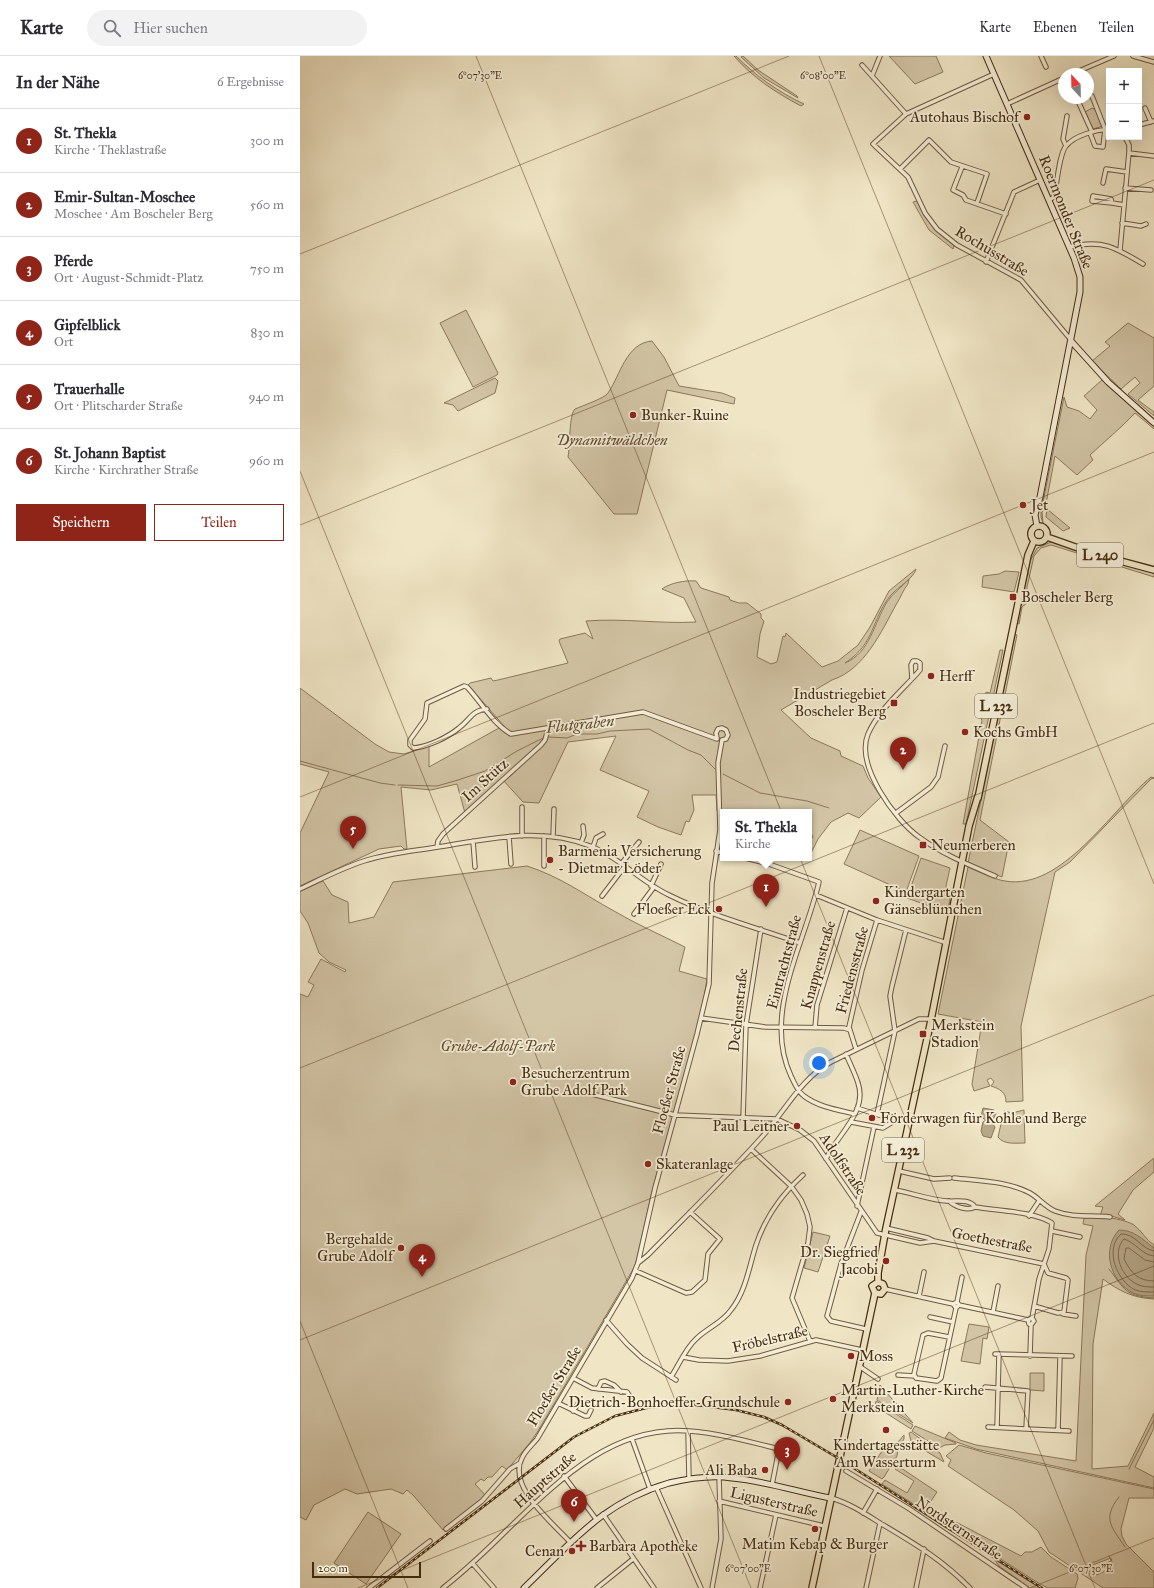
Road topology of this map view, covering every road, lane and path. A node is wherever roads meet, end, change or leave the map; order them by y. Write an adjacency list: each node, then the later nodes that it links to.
1 (880, 56): 11 (street)
2 (986, 56): 10 (main road, Roermonder Straße)
3 (1041, 56): 8 (street)
4 (1114, 56): 9 (street)
5 (1133, 56): 6 (street)
6 (1154, 62)
7 (862, 65): 11 (street)
8 (1046, 66)
9 (1086, 68)
10 (994, 74): 14 (main road, Roermonder Straße); 17 (street)
11 (872, 76): 17 (street)
12 (1058, 81): 14 (street)
13 (1094, 101): 21 (street)
14 (1006, 104): 30 (main road, Roermonder Straße)
15 (1079, 104): 22 (street)
16 (1145, 108): 19 (street)
17 (906, 114): 28 (street, Rochusstraße)
18 (1067, 116): 24 (street)
19 (1152, 122): 20 (street)
20 (1142, 124)
21 (1106, 129): 22 (street); 22 (street)
22 (1091, 133): 24 (street)
23 (1127, 140): 25 (street)
24 (1066, 146): 34 (street)
25 (1129, 153): 26 (street); 29 (street)
26 (1154, 156)
27 (962, 167): 28 (street); 35 (street); 35 (street)
28 (900, 169): 43 (street, Rochusstraße)
29 (1127, 172): 31 (street); 32 (street)
30 (1040, 180): 34 (main road, Roermonder Straße); 38 (street)
31 (1103, 183)
32 (1125, 188): 33 (street); 37 (street)
33 (1151, 190)
34 (1049, 200): 41 (main road, Roermonder Straße)
35 (977, 203): 38 (street)
36 (1112, 203): 36 (street); 37 (street)
37 (1124, 205): 39 (street)
38 (1006, 214): 43 (street)
39 (1122, 223): 40 (street); 42 (street)
40 (1146, 224)
41 (1069, 247): 42 (street); 45 (main road, Roermonder Straße)
42 (1120, 250): 44 (street)
43 (986, 262): 45 (street, Rochusstraße)
44 (1143, 264)
45 (1071, 341): 46 (main road); 47 (main road, Roermonder Straße)
46 (1154, 423)
47 (1037, 526): 48 (main road); 49 (main road)
48 (1046, 537): 49 (main road); 50 (main road, L 240)
49 (1034, 541): 74 (main road, L 232)
50 (1154, 570)
51 (912, 679): 51 (street); 59 (street)
52 (487, 709): 52 (street); 53 (street)
53 (548, 729): 54 (street); 69 (street, Im Stütz)
54 (717, 738): 55 (street); 55 (street, Floeßer Straße)
55 (722, 740): 71 (street, Floeßer Straße)
56 (945, 746): 59 (street)
57 (522, 807): 62 (street)
58 (554, 809): 65 (street)
59 (896, 813): 74 (street)
60 (583, 826): 68 (street)
61 (603, 834): 70 (street)
62 (522, 836): 63 (street); 64 (street)
63 (544, 836): 65 (street); 78 (street)
64 (509, 837): 66 (street); 75 (street)
65 (553, 837): 68 (street)
66 (473, 841): 69 (street); 79 (street)
67 (639, 842): 77 (street)
68 (581, 843): 70 (street)
69 (437, 847): 82 (street)
70 (593, 847): 77 (street)
71 (716, 851): 72 (street); 86 (street, Floeßer Straße)
72 (720, 852)
73 (757, 861): 83 (street)
74 (963, 863): 80 (street); 92 (main road, L 232)
75 (511, 864)
76 (661, 864): 81 (street)
77 (623, 865): 81 (street); 84 (street)
78 (544, 866)
79 (475, 867)
80 (995, 876)
81 (652, 886): 86 (street); 87 (street)
82 (300, 889)
83 (816, 895): 85 (street); 91 (street, Eintrachtstraße)
84 (602, 896)
85 (847, 908): 88 (street); 97 (street, Knappenstraße)
86 (710, 912): 89 (street); 93 (street, Floeßer Straße)
87 (634, 914)
88 (877, 920): 90 (street); 98 (street, Friedensstraße)
89 (761, 930): 91 (street); 95 (street, Dechenstraße)
90 (906, 930): 92 (street); 99 (street)
91 (800, 943): 96 (street, Eintrachtstraße)
92 (946, 943): 94 (main road, L 232)
93 (701, 1018): 95 (street); 107 (street, Floeßer Straße)
94 (931, 1019): 99 (street); 114 (main road, L 232)
95 (746, 1025): 96 (street); 108 (street, Dechenstraße)
96 (781, 1028): 97 (street); 102 (street, Eintrachtstraße)
97 (814, 1028): 98 (street)
98 (850, 1030): 100 (street, Friedensstraße)
99 (895, 1031): 100 (street); 106 (street)
100 (856, 1049): 101 (street)
101 (846, 1054): 102 (street); 104 (street)
102 (798, 1091): 105 (street); 109 (street)
103 (592, 1094): 107 (street, Adolfstraße)
104 (858, 1108): 105 (street); 106 (street)
105 (855, 1114): 110 (street)
106 (877, 1114): 111 (street)
107 (675, 1115): 108 (street, Adolfstraße); 133 (street, Floeßer Straße)
108 (743, 1118): 109 (street, Adolfstraße)
109 (777, 1119): 112 (street); 113 (street, Adolfstraße)
110 (851, 1122): 111 (street); 113 (street)
111 (874, 1127): 122 (street)
112 (751, 1149): 118 (street); 124 (street)
113 (826, 1159): 122 (street, Adolfstraße)
114 (899, 1171): 116 (street); 119 (main road, L 232)
115 (803, 1175): 118 (street)
116 (950, 1178)
117 (954, 1178): 120 (street)
118 (791, 1186): 154 (street); 160 (street)
119 (895, 1190): 121 (street); 128 (main road, L 232)
120 (1039, 1200): 126 (street); 127 (street)
121 (949, 1201): 123 (street); 123 (street)
122 (857, 1206): 125 (street, Adolfstraße)
123 (976, 1207): 126 (street)
124 (690, 1212): 133 (street); 135 (street)
125 (861, 1212): 130 (street, Adolfstraße); 152 (street)
126 (1029, 1216): 129 (street)
127 (1110, 1217)
128 (886, 1228): 130 (main road, L 232); 132 (street, Goethestraße)
129 (1052, 1231): 131 (street); 134 (street)
130 (885, 1236): 132 (street, Goethestraße); 138 (main road, L 232)
131 (1080, 1237)
132 (934, 1242): 134 (street, Goethestraße)
133 (638, 1263): 135 (street, Floeßer Straße)
134 (1044, 1264): 144 (street); 146 (street)
135 (636, 1271): 150 (street, Floeßer Straße)
136 (924, 1272): 142 (street)
137 (962, 1277): 143 (street)
138 (878, 1282): 140 (main road); 141 (main road, L 232)
139 (998, 1286): 145 (street)
140 (885, 1289): 141 (main road); 142 (street)
141 (874, 1293): 152 (main road, L 232)
142 (919, 1296): 143 (street)
143 (956, 1305): 145 (street); 151 (street)
144 (1034, 1306): 146 (street); 149 (street)
145 (993, 1312): 149 (street)
146 (1063, 1314): 147 (street)
147 (1076, 1316)
148 (930, 1317): 151 (street)
149 (1030, 1319): 158 (street)
150 (606, 1320): 165 (street); 166 (street, Floeßer Straße)
151 (953, 1322): 153 (street)
152 (866, 1329): 155 (main road, L 232)
153 (949, 1337): 164 (street); 164 (street)
154 (810, 1341): 155 (street, Fröbelstraße); 160 (street, Fröbelstraße)
155 (862, 1350): 162 (main road, L 232)
156 (995, 1354): 157 (street)
157 (1000, 1354): 158 (street); 170 (street)
158 (1030, 1356): 161 (street)
159 (1072, 1356): 161 (street)
160 (683, 1357): 165 (street)
161 (1060, 1357): 181 (street)
162 (859, 1366): 167 (street); 194 (main road, L 232)
163 (898, 1375): 164 (street)
164 (915, 1376)
165 (671, 1377): 168 (street)
166 (573, 1378): 171 (street); 175 (street, Floeßer Straße)
167 (878, 1379)
168 (676, 1380)
169 (985, 1387): 170 (street)
170 (998, 1388): 179 (street); 180 (street)
171 (598, 1389): 172 (street); 172 (street)
172 (621, 1392): 174 (street)
173 (580, 1401): 177 (street)
174 (634, 1402)
175 (558, 1403): 177 (street); 185 (street, Floeßer Straße)
176 (591, 1410): 177 (street)
177 (573, 1411)
178 (988, 1427): 179 (street)
179 (997, 1427): 180 (street)
180 (1026, 1429): 181 (street)
181 (1058, 1430): 183 (street)
182 (688, 1431): 184 (street, Hauptstraße); 189 (street); 190 (street, Hauptstraße)
183 (1069, 1431)
184 (632, 1439): 187 (street, Hauptstraße); 192 (street)
185 (520, 1463): 196 (street); 203 (street)
186 (846, 1471): 193 (street, Nordsternstraße)
187 (564, 1476): 196 (street, Hauptstraße); 200 (street)
188 (719, 1477): 189 (main road); 190 (main road); 195 (street)
189 (690, 1479): 191 (main road)
190 (772, 1485): 194 (main road)
191 (656, 1487): 192 (main road); 217 (street)
192 (650, 1489): 198 (main road)
193 (877, 1489): 197 (street); 224 (street, Nordsternstraße)
194 (830, 1498): 197 (street); 202 (main road, L 232)
195 (719, 1501): 199 (street, Ligusterstraße); 218 (street)
196 (535, 1504): 205 (street); 208 (street, Hauptstraße)
197 (863, 1512): 201 (street)
198 (603, 1514): 200 (main road); 207 (street)
199 (776, 1515): 202 (street, Ligusterstraße); 219 (street)
200 (596, 1519): 205 (main road)
201 (880, 1523): 206 (street); 221 (street)
202 (824, 1526): 220 (main road, L 232)
203 (446, 1529)
204 (430, 1541): 210 (street)
205 (570, 1542): 213 (main road)
206 (924, 1549): 222 (street); 223 (street)
207 (632, 1559): 209 (street); 216 (street)
208 (472, 1564): 211 (street, Hauptstraße); 212 (street)
209 (602, 1584): 214 (street); 215 (street)
210 (369, 1588)
211 (443, 1588)
212 (494, 1588)
213 (524, 1588)
214 (597, 1588)
215 (606, 1588)
216 (654, 1588)
217 (701, 1588)
218 (712, 1588)
219 (760, 1588)
220 (812, 1588)
221 (866, 1588)
222 (916, 1588)
223 (970, 1588)
224 (1026, 1588)

